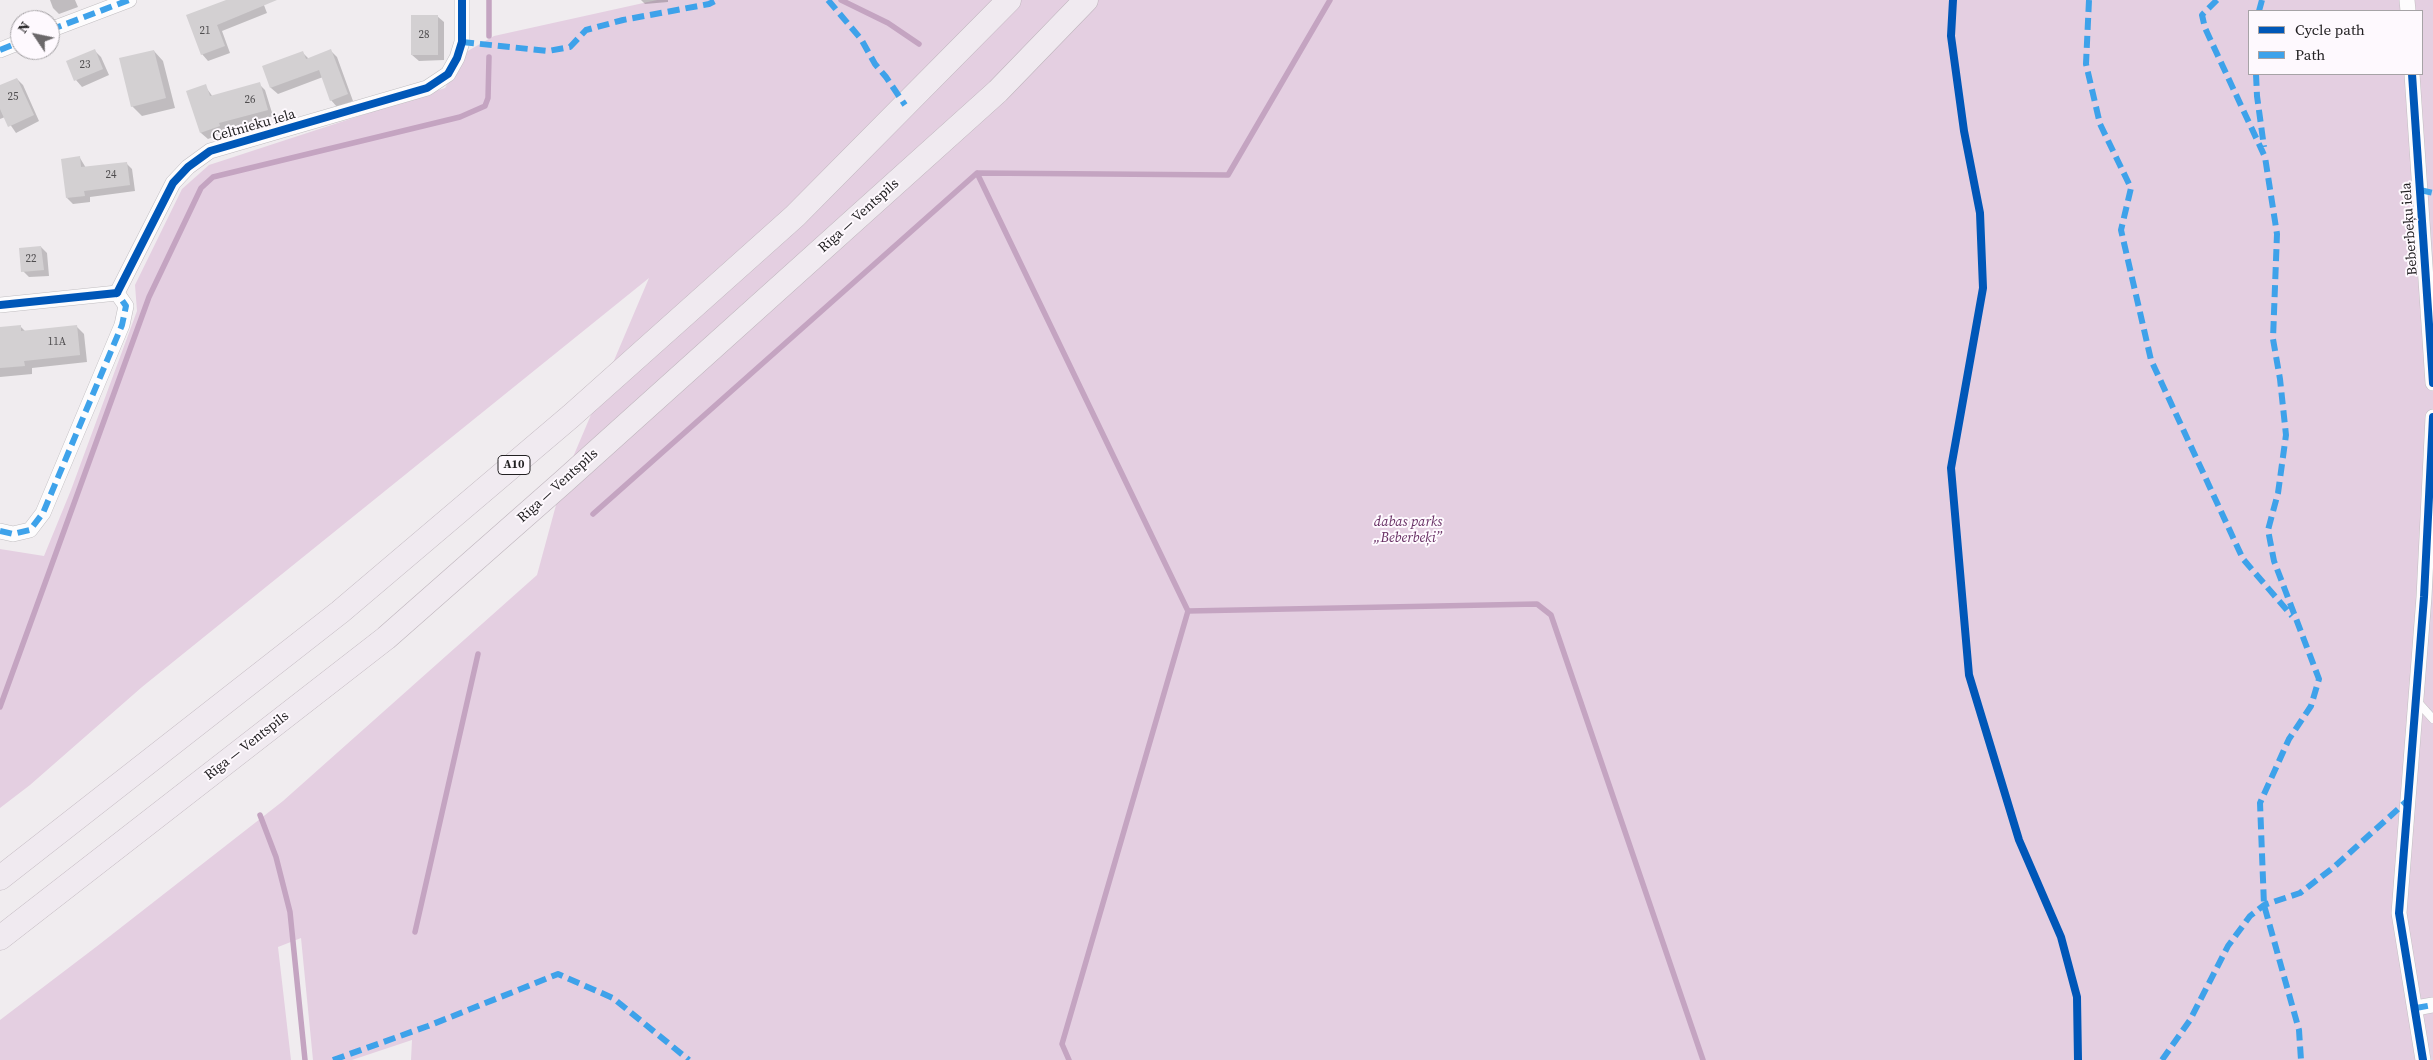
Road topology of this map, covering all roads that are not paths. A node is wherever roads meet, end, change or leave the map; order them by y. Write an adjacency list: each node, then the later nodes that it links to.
1 (129, 0): 5 (street)
2 (462, 0): 8 (street, Celtnieku iela)
3 (1009, 0): 16 (highway, A10)
4 (1086, 0): 19 (highway, Rīga — Ventspils)
5 (60, 26)
6 (2412, 75): 7 (street, Beberbeķu iela)
7 (2427, 192): 10 (street, Beberbeķu iela)
8 (117, 293): 9 (street); 12 (street)
9 (0, 304)
10 (2433, 383)
11 (2433, 417): 13 (street)
12 (0, 531)
13 (2429, 597): 14 (street)
14 (2416, 700): 15 (lane); 21 (street)
15 (2433, 719)
16 (34, 852): 17 (highway); 18 (highway, A10)
17 (0, 872)
18 (0, 878)
19 (0, 938)
20 (2433, 1005): 21 (street)
21 (2416, 1008): 22 (street)
22 (2423, 1060)

